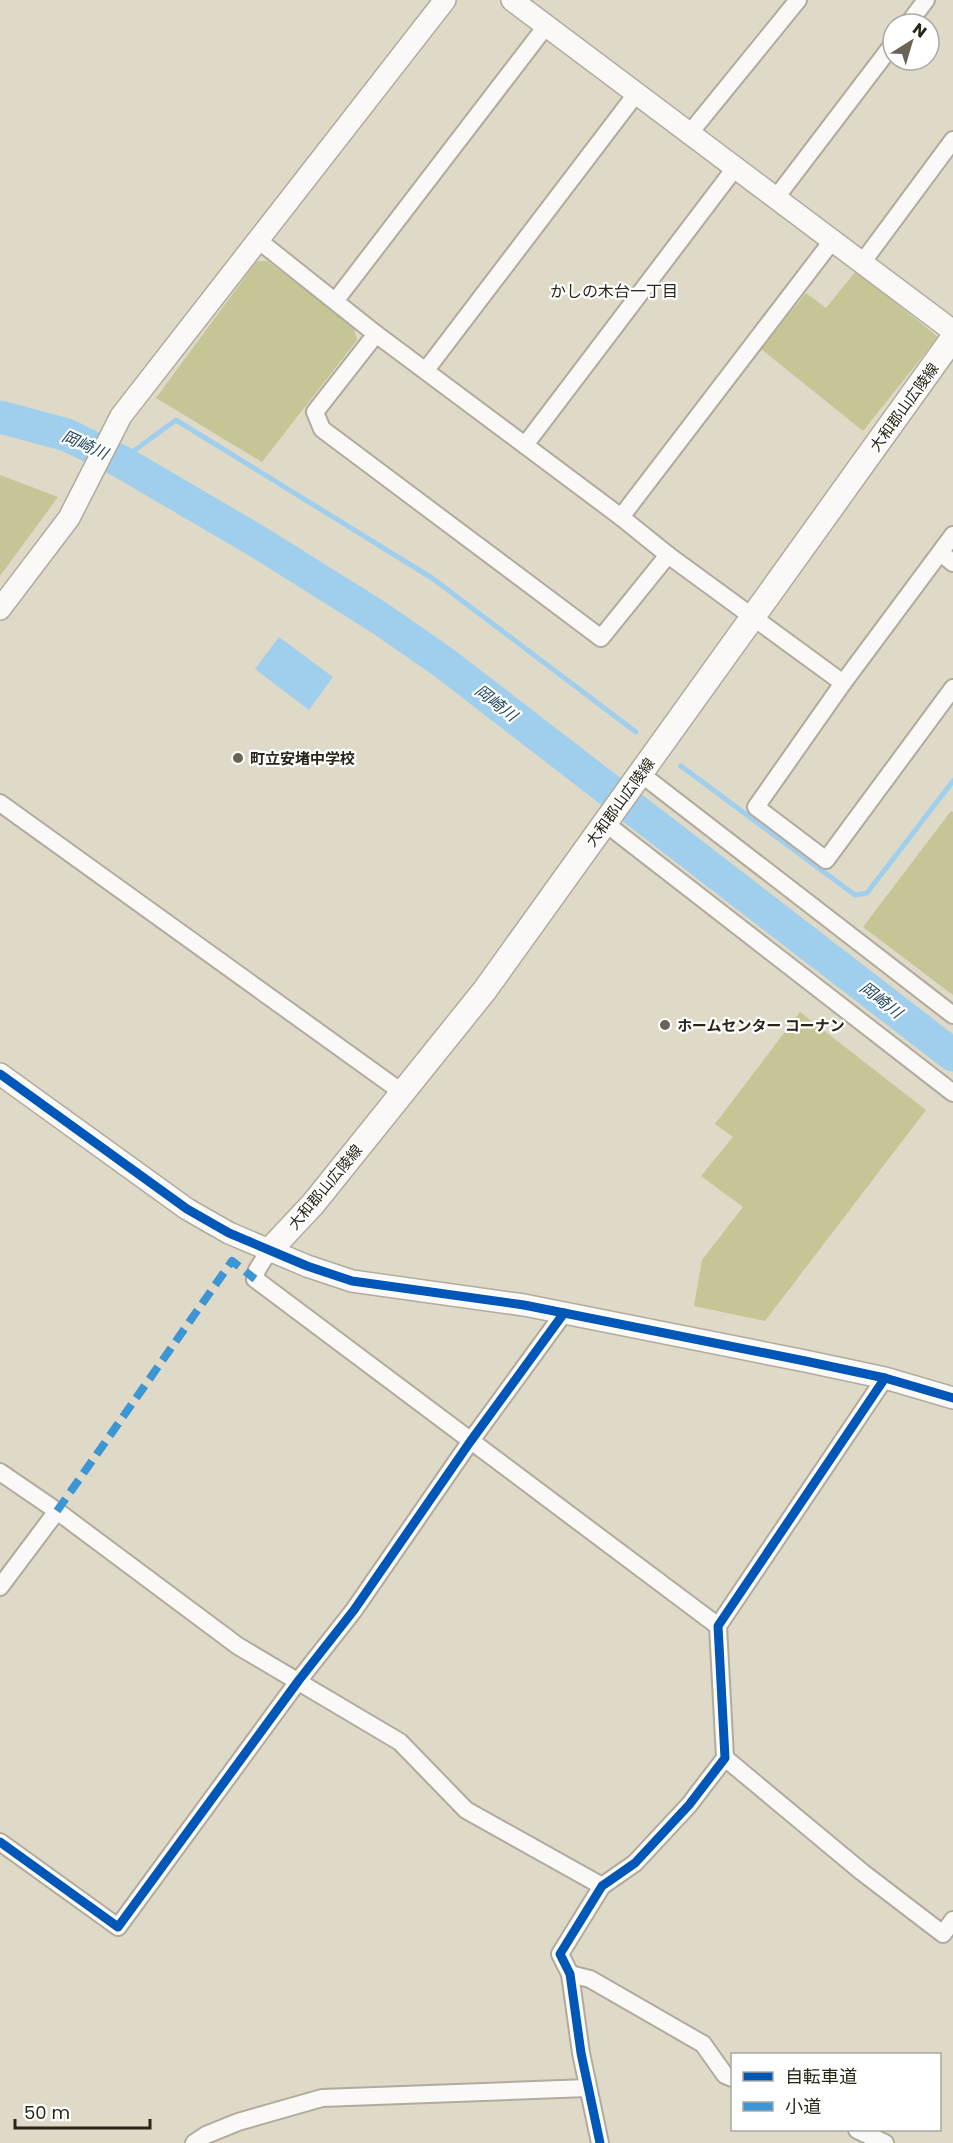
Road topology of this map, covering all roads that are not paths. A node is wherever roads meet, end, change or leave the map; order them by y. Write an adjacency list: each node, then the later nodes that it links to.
1 (445, 0): 11 (street)
2 (512, 0): 4 (street)
3 (798, 0): 7 (street)
4 (546, 26): 6 (street); 14 (street)
5 (881, 60): 10 (street)
6 (636, 94): 7 (street); 18 (street)
7 (689, 134): 9 (street)
8 (953, 140): 13 (street)
9 (735, 168): 10 (street); 19 (street)
10 (775, 199): 12 (street)
11 (258, 240): 14 (street); 24 (street)
12 (832, 241): 13 (street); 20 (street)
13 (862, 263): 15 (street)
14 (336, 300): 16 (street)
15 (953, 331)
16 (376, 334): 18 (street); 22 (street)
17 (953, 338): 25 (main road, 大和郡山広陵線)
18 (426, 370): 19 (street)
19 (525, 445): 20 (street)
20 (621, 517): 22 (street)
21 (953, 535): 23 (street)
22 (668, 555): 25 (street)
23 (947, 558): 26 (street)
24 (0, 609)
25 (754, 617): 26 (street); 28 (main road, 大和郡山広陵線)
26 (843, 683): 27 (street)
27 (953, 688)
28 (641, 774): 30 (main road, 大和郡山広陵線); 31 (street)
29 (0, 803): 33 (street)
30 (605, 823): 33 (main road, 大和郡山広陵線); 34 (street)
31 (953, 1014)
32 (0, 1074): 35 (street)
33 (403, 1093): 35 (main road, 大和郡山広陵線)
34 (953, 1093)
35 (269, 1251): 36 (street); 39 (street)
36 (564, 1313): 37 (street); 39 (street)
37 (885, 1378): 38 (street); 43 (street)
38 (953, 1398)
39 (470, 1442): 43 (street); 44 (street)
40 (0, 1472): 41 (street)
41 (57, 1511): 42 (street); 44 (street)
42 (0, 1587)
43 (718, 1626): 45 (street)
44 (299, 1680): 46 (street); 47 (street)
45 (725, 1758): 47 (street); 48 (street)
46 (0, 1842)
47 (602, 1886): 49 (street)
48 (953, 1920)
49 (570, 1974): 50 (street); 51 (street)
50 (731, 2078)
51 (587, 2088): 53 (street); 54 (street)
52 (860, 2131): 55 (street)
53 (194, 2143)
54 (600, 2143)
55 (885, 2143)

